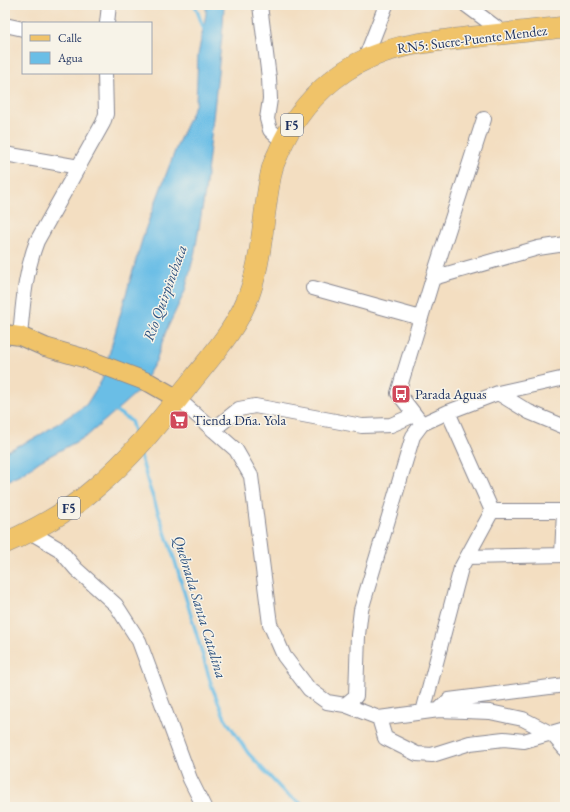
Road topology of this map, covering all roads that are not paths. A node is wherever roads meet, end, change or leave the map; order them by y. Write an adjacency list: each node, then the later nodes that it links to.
1 (109, 5): 5 (street)
2 (260, 5): 13 (street)
3 (386, 5): 10 (street)
4 (466, 5): 9 (street)
5 (107, 22)
6 (5, 26): 8 (street)
7 (565, 27): 9 (highway, RN5: Sucre-Puente Mendez / F5)
8 (22, 29)
9 (505, 34): 10 (highway, RN5: Sucre-Puente Mendez / F5)
10 (365, 59): 13 (highway, RN5: Sucre-Puente Mendez / F5)
11 (105, 74): 15 (street)
12 (484, 119): 17 (street)
13 (283, 142): 25 (highway, RN5: Sucre-Puente Mendez / F5)
14 (5, 154): 15 (street)
15 (79, 167): 20 (street)
16 (565, 244): 17 (street)
17 (433, 278): 19 (street)
18 (313, 288): 19 (street)
19 (421, 318): 27 (street)
20 (13, 335): 22 (main road)
21 (5, 345): 22 (main road)
22 (45, 347): 25 (main road)
23 (565, 378): 24 (street)
24 (498, 393): 26 (street); 28 (street)
25 (178, 399): 29 (street); 32 (highway, RN5: Sucre-Puente Mendez / F5)
26 (448, 412): 27 (street); 30 (street)
27 (418, 419): 29 (street); 37 (street)
28 (565, 427)
29 (214, 430): 37 (street)
30 (492, 511): 31 (street); 35 (street)
31 (564, 511): 34 (street)
32 (30, 532): 33 (highway, RN5: Sucre-Puente Mendez / F5); 43 (street)
33 (5, 544)
34 (564, 555): 35 (street)
35 (467, 557): 39 (street)
36 (565, 685): 38 (street)
37 (345, 705): 40 (street)
38 (439, 710): 39 (street); 41 (street)
39 (423, 712): 40 (street)
40 (379, 718): 41 (street)
41 (558, 731): 42 (street)
42 (565, 749)
43 (204, 807)

